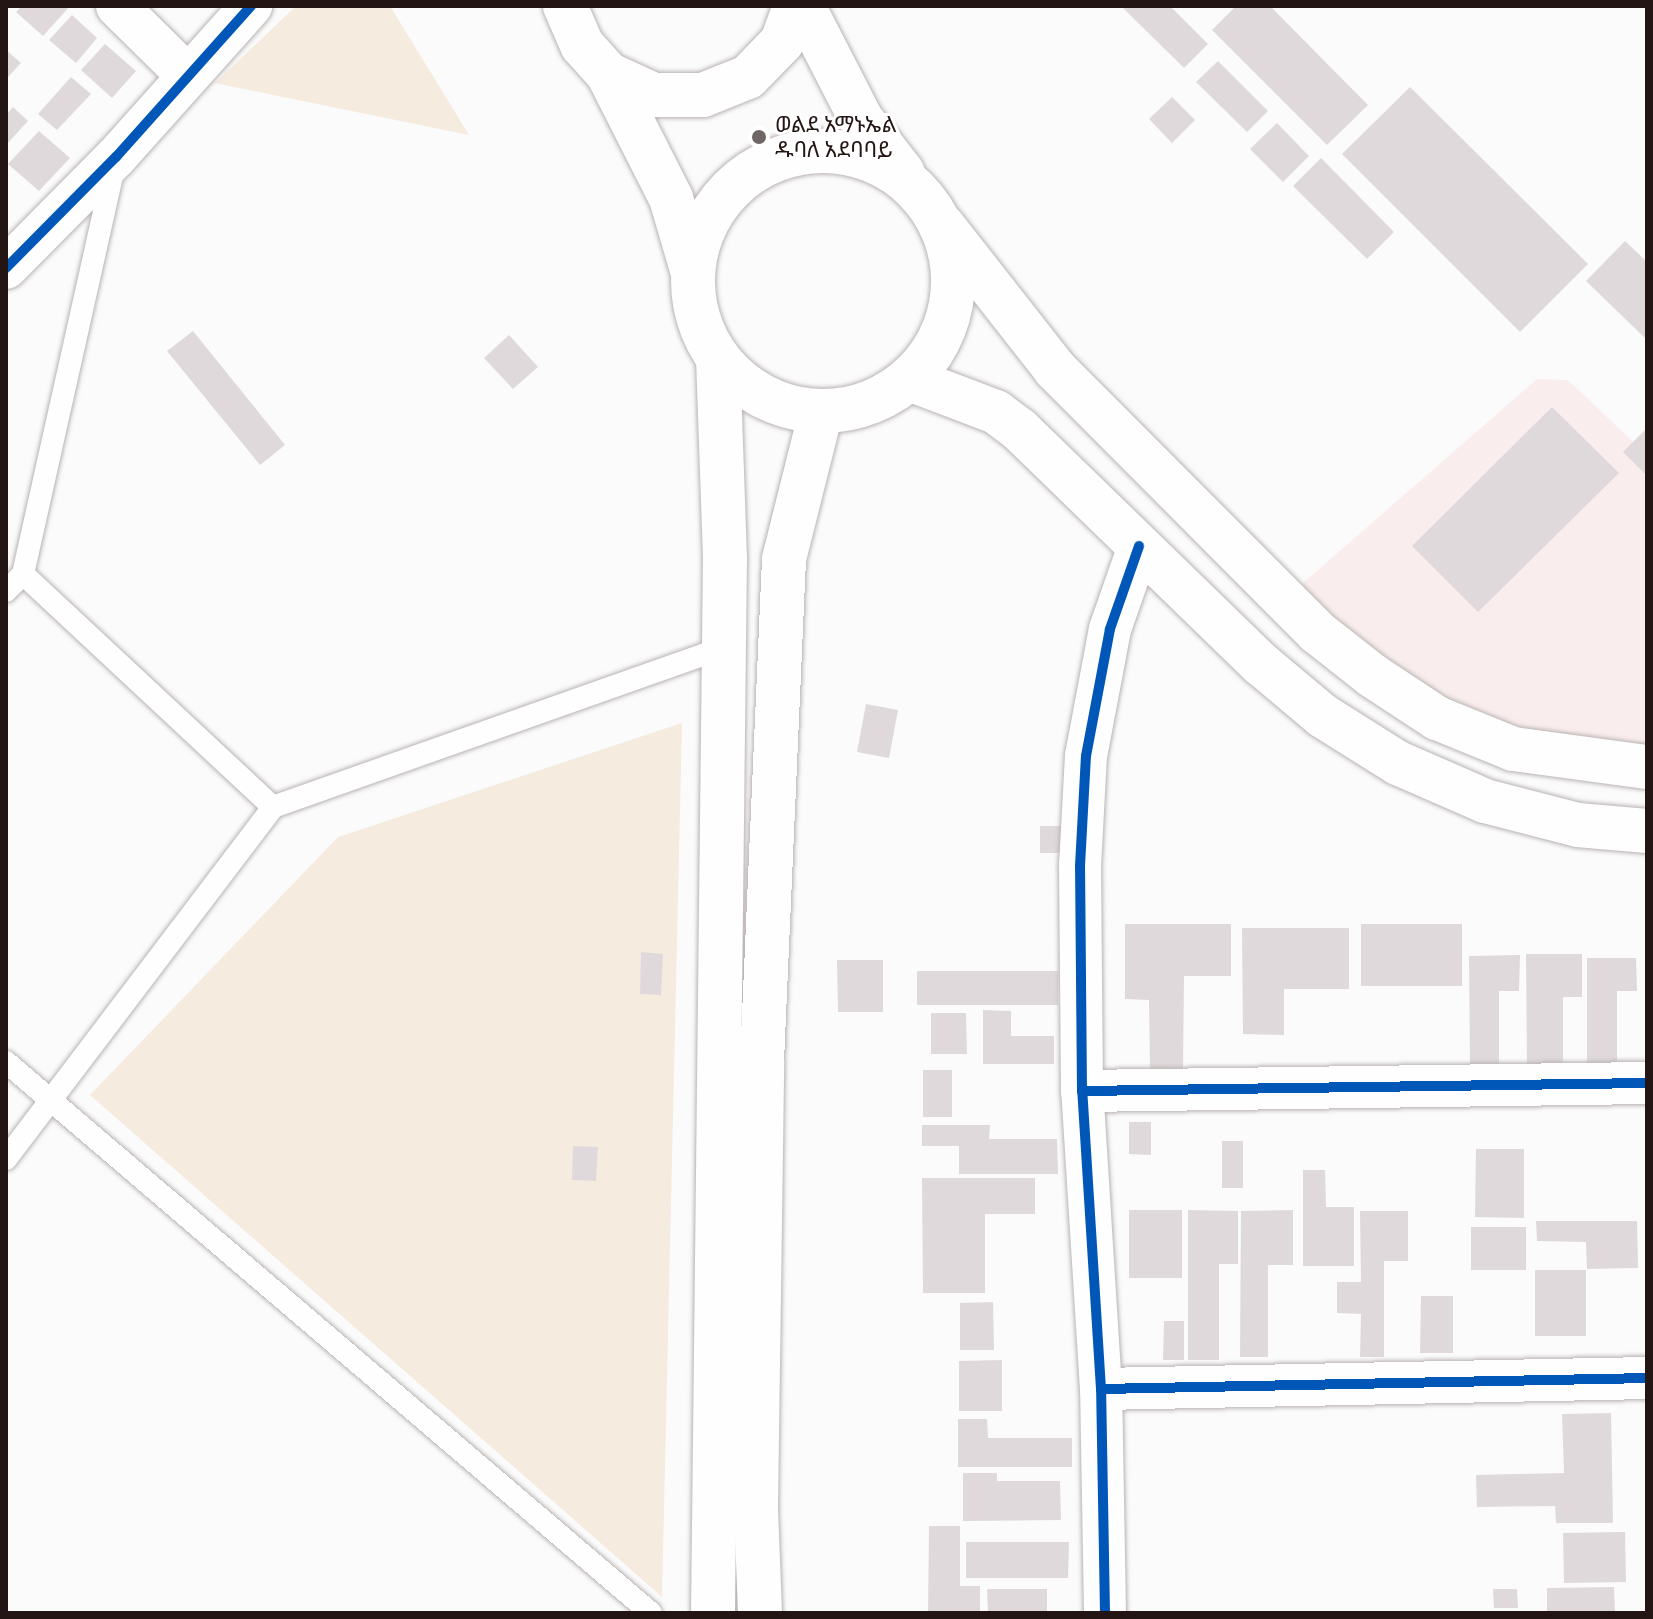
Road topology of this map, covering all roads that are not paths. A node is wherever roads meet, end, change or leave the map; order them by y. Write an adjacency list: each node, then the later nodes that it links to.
1 (117, 6): 7 (street)
2 (251, 6): 7 (street)
3 (795, 6): 6 (main road)
4 (803, 6): 9 (main road)
5 (564, 7): 6 (main road)
6 (608, 74): 12 (main road)
7 (187, 75): 8 (street)
8 (116, 157): 11 (street); 17 (lane)
9 (911, 184): 10 (main road); 12 (main road)
10 (943, 226): 14 (main road); 20 (main road)
11 (8, 262)
12 (692, 270): 13 (main road)
13 (718, 361): 15 (main road); 19 (main road)
14 (909, 379): 15 (main road); 16 (main road)
15 (821, 412): 32 (main road)
16 (1139, 546): 22 (main road); 25 (street)
17 (23, 574): 18 (lane); 21 (lane)
18 (6, 591)
19 (721, 648): 21 (lane); 31 (main road)
20 (1647, 767)
21 (273, 807): 26 (lane)
22 (1647, 831)
23 (6, 1062): 26 (lane)
24 (1647, 1083): 25 (street)
25 (1082, 1091): 29 (street)
26 (52, 1103): 27 (lane); 30 (lane)
27 (7, 1155)
28 (1647, 1378): 29 (street)
29 (1101, 1389): 33 (street)
30 (651, 1613)
31 (713, 1613)
32 (760, 1613)
33 (1105, 1613)

